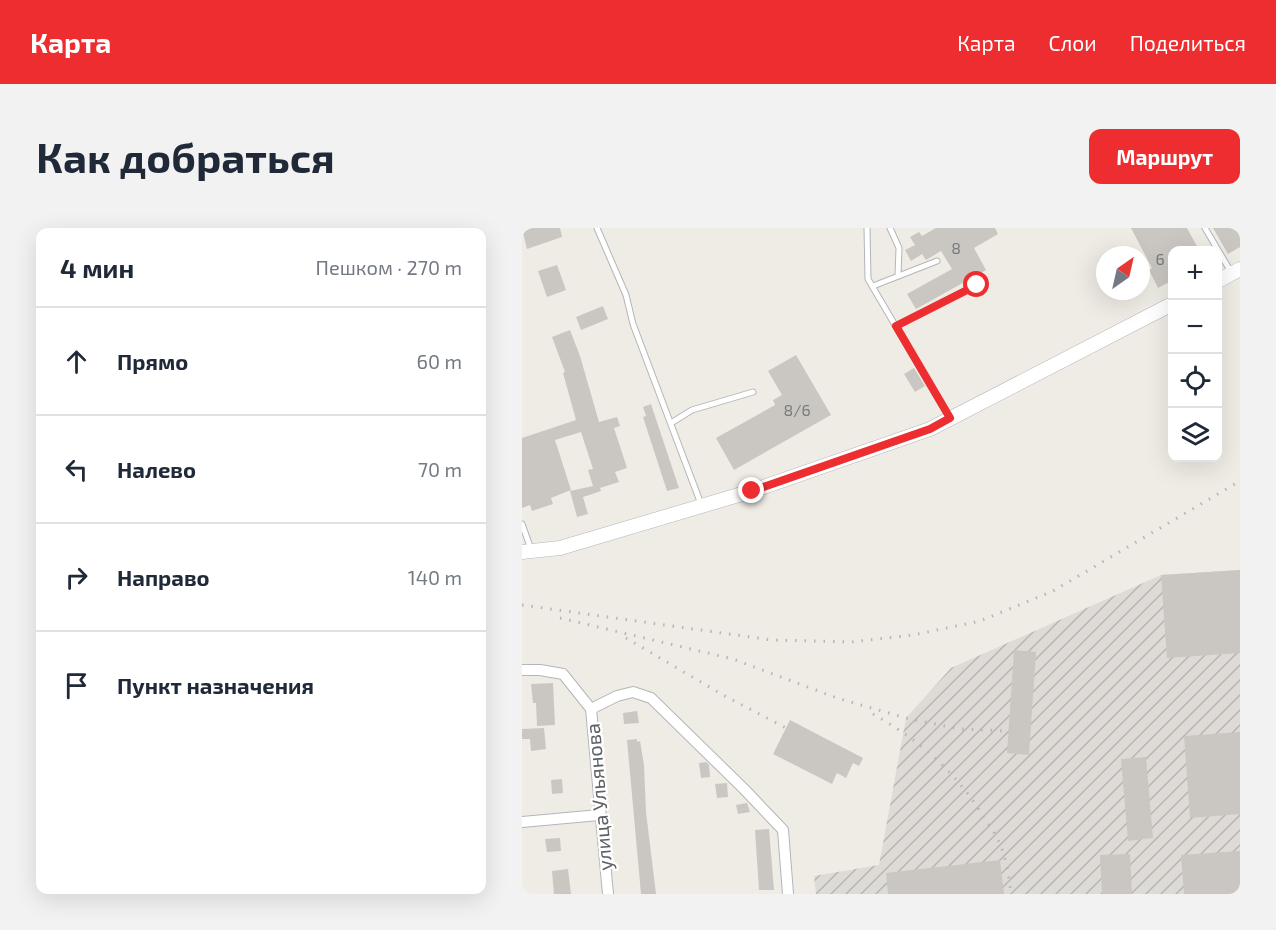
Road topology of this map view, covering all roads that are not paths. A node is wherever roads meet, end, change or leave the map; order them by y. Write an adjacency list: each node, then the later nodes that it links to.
1 (597, 228): 15 (lane)
2 (867, 228): 10 (lane)
3 (890, 228): 7 (lane)
4 (1206, 228): 6 (lane)
5 (937, 261): 7 (lane)
6 (1236, 271): 8 (street)
7 (898, 276): 10 (lane)
8 (1222, 279)
9 (977, 285): 12 (lane)
10 (873, 286): 12 (lane)
11 (1168, 307): 14 (street)
12 (896, 326): 14 (lane)
13 (753, 392): 15 (lane)
14 (950, 418): 16 (street)
15 (670, 423): 16 (lane)
16 (702, 506): 18 (street)
17 (522, 526): 18 (lane)
18 (527, 551)
19 (522, 670): 20 (street, улица Ульянова)
20 (591, 708): 21 (street, улица Ульянова); 24 (street)
21 (599, 815): 22 (street); 23 (street, улица Ульянова)
22 (522, 822)
23 (608, 894)
24 (788, 894)

